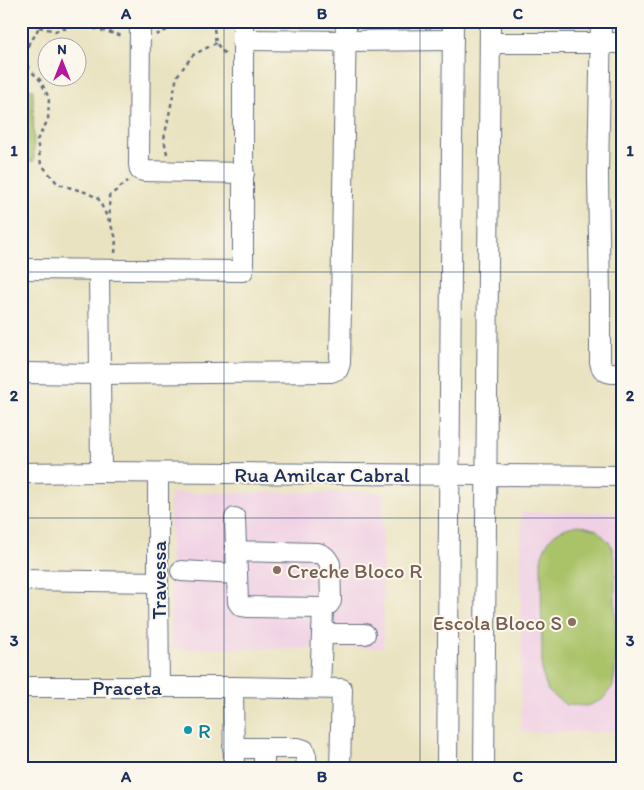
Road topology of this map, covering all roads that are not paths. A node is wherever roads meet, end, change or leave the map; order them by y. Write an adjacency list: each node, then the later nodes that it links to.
1 (140, 21): 11 (street)
2 (346, 21): 7 (street)
3 (490, 21): 8 (street)
4 (601, 21): 9 (street)
5 (243, 30): 7 (street); 11 (street)
6 (453, 31): 7 (street); 20 (street)
7 (346, 41): 16 (street)
8 (490, 42): 9 (street); 21 (street)
9 (601, 42): 10 (street); 15 (street)
10 (623, 43)
11 (244, 173): 13 (street)
12 (21, 269): 13 (street)
13 (107, 270): 16 (street)
14 (21, 373): 16 (street)
15 (623, 373)
16 (101, 374): 17 (street)
17 (101, 472): 18 (street, Rua Amilcar Cabral); 19 (street, Rua Amilcar Cabral)
18 (21, 473)
19 (158, 473): 20 (street, Rua Amilcar Cabral); 28 (street, Travessa)
20 (449, 475): 21 (street, Rua Amilcar Cabral); 42 (street)
21 (487, 475): 22 (street, Rua Amilcar Cabral); 43 (street)
22 (623, 476)
23 (235, 518): 24 (street)
24 (236, 551): 26 (street); 29 (street)
25 (181, 571): 26 (street)
26 (237, 574): 29 (street)
27 (21, 580): 28 (street)
28 (158, 582): 33 (street, Travessa)
29 (323, 608): 30 (street)
30 (322, 634): 31 (street); 35 (street)
31 (365, 634)
32 (21, 687): 33 (street, Praceta)
33 (159, 687): 34 (street, Praceta)
34 (233, 687): 35 (street, Praceta); 36 (street)
35 (320, 688): 41 (street, Praceta)
36 (233, 748): 37 (street); 38 (street)
37 (264, 748): 39 (street); 40 (street)
38 (234, 769)
39 (264, 769)
40 (306, 769)
41 (340, 769)
42 (447, 769)
43 (484, 769)

